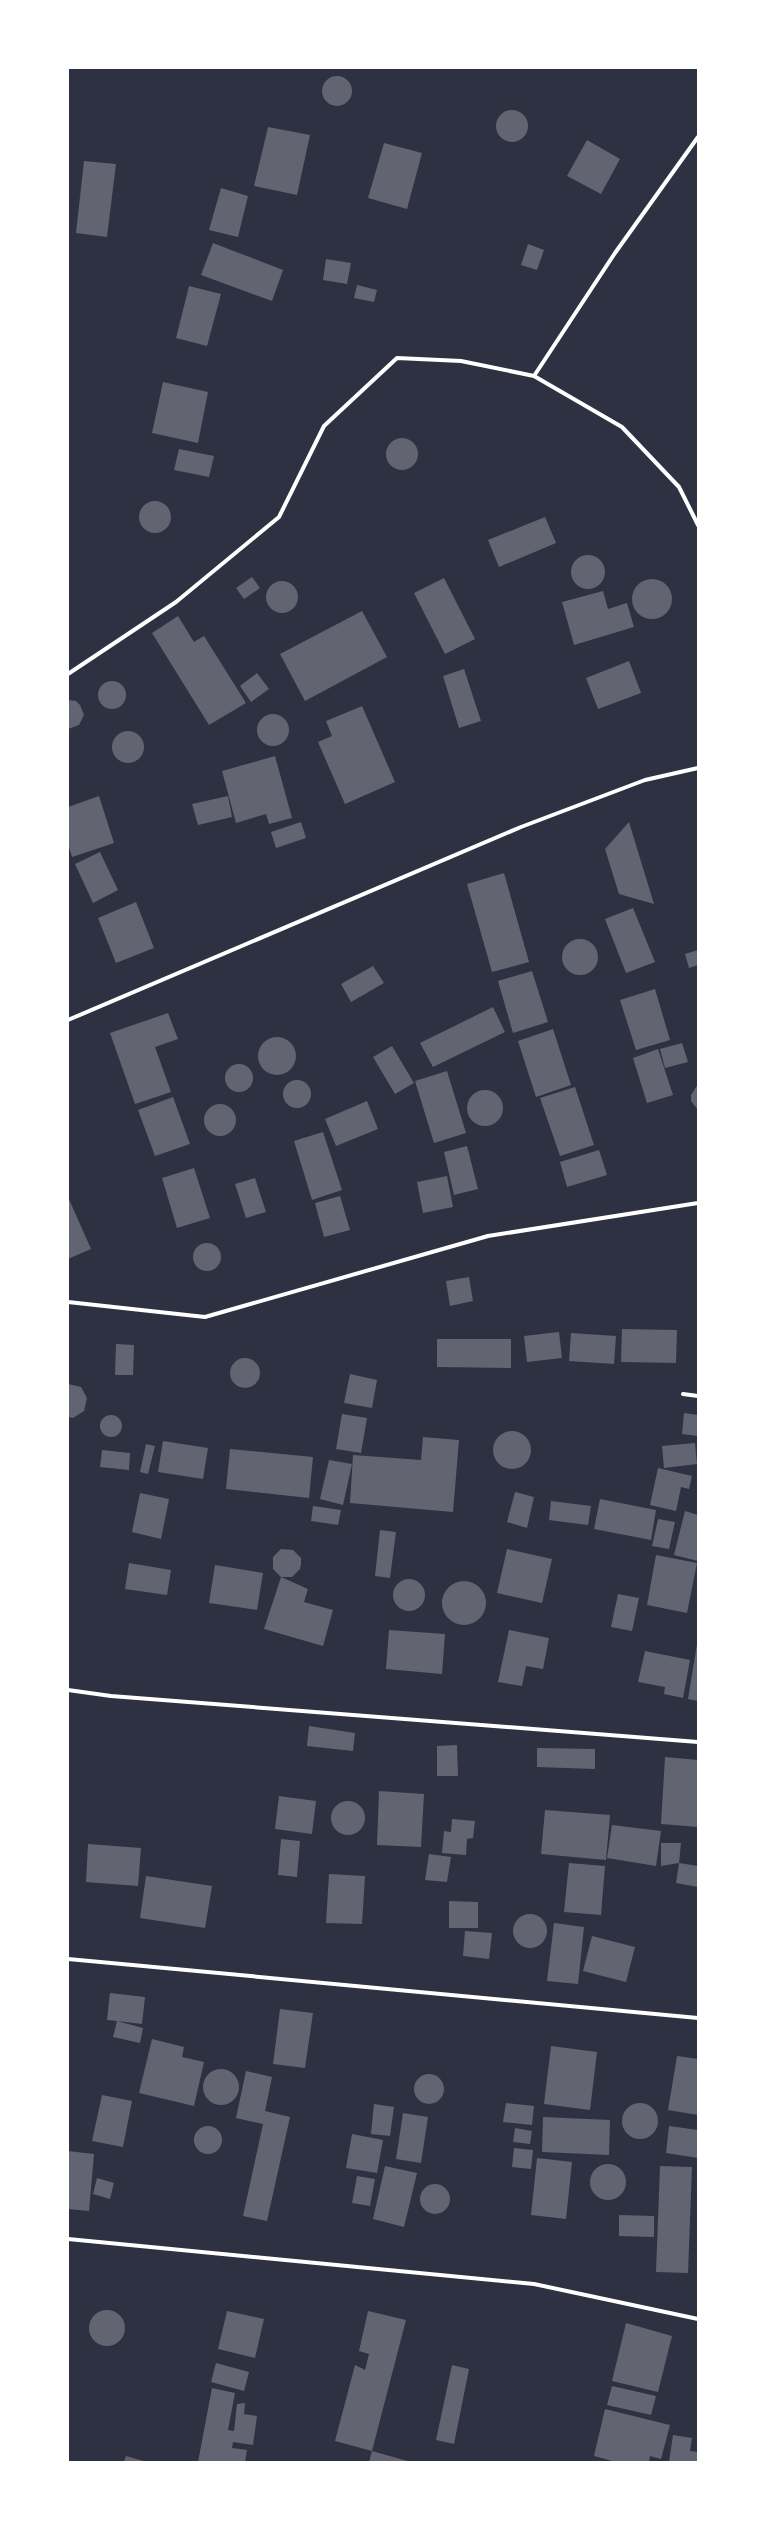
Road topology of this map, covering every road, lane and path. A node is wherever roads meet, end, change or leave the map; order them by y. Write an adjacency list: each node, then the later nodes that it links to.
1 (698, 137): 2 (street)
2 (534, 376): 3 (street); 4 (street)
3 (698, 525)
4 (68, 674)
5 (698, 768): 6 (street)
6 (68, 1020)
7 (698, 1203): 8 (street)
8 (68, 1302)
9 (683, 1394): 10 (street)
10 (698, 1396)
11 (68, 1690): 12 (street)
12 (698, 1742)
13 (68, 1959): 14 (street)
14 (698, 2018)
15 (68, 2239): 16 (street)
16 (698, 2318)

